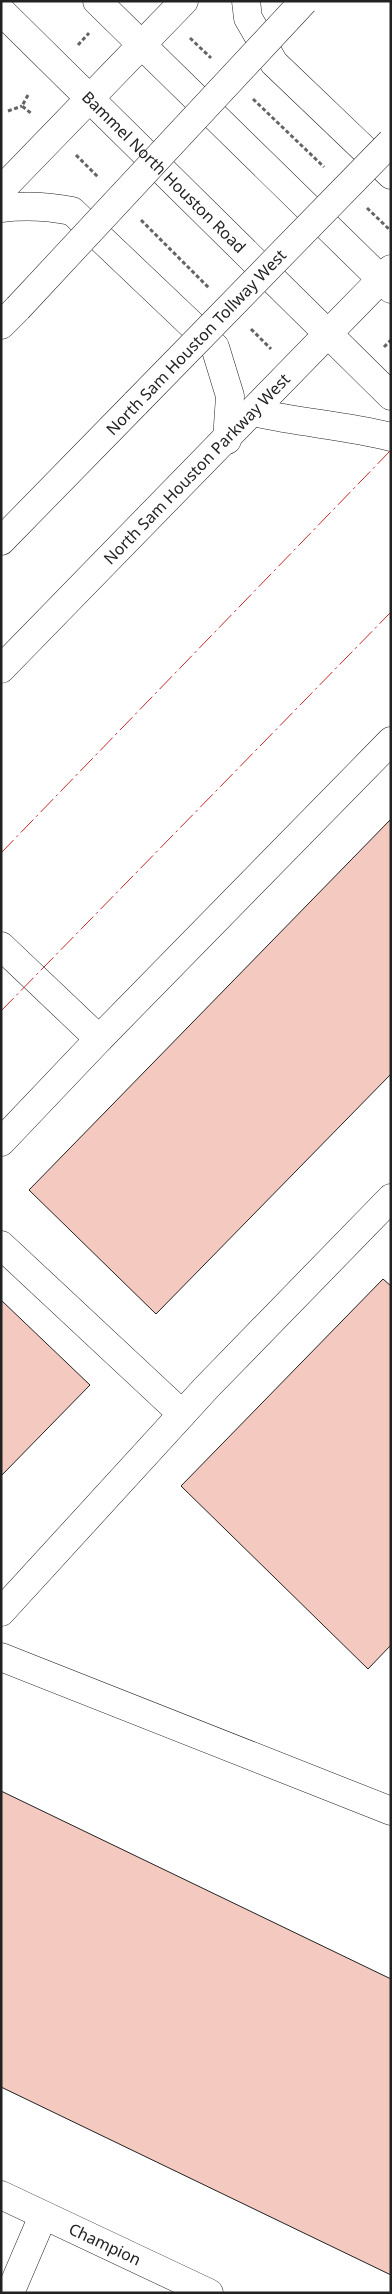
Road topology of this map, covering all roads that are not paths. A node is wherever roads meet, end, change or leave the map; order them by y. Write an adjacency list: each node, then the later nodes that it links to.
1 (184, 1): 6 (main road)
2 (246, 1): 9 (main road)
3 (304, 1): 13 (main road, bridge)
4 (1, 11): 7 (main road, Bammel North Houston Road)
5 (96, 14): 6 (main road)
6 (141, 45): 7 (main road); 12 (main road)
7 (90, 98): 10 (main road); 14 (main road, Bammel North Houston Road)
8 (391, 142): 19 (main road, North Sam Houston Tollway West, bridge)
9 (391, 175)
10 (1, 190)
11 (1, 208): 18 (main road)
12 (387, 279): 14 (main road, North Sam Houston Parkway West)
13 (9, 316)
14 (326, 333): 15 (main road, Bammel North Houston Road); 16 (main road, North Sam Houston Parkway West)
15 (391, 396)
16 (253, 412): 17 (main road); 18 (main road, North Sam Houston Parkway West)
17 (391, 437)
18 (227, 440): 20 (main road, North Sam Houston Parkway West)
19 (1, 541)
20 (1, 669)
21 (391, 741): 23 (main road)
22 (1, 946): 23 (main road)
23 (99, 1040): 24 (main road)
24 (1, 1142)
25 (390, 1200): 27 (main road)
26 (1, 1245): 27 (main road)
27 (182, 1414): 28 (main road)
28 (1, 1612)
29 (1, 1657): 30 (main road)
30 (391, 1811)
31 (1, 2195): 32 (main road, Champion)
32 (43, 2216): 33 (main road); 34 (main road, Champion)
33 (10, 2293)
34 (209, 2293)

